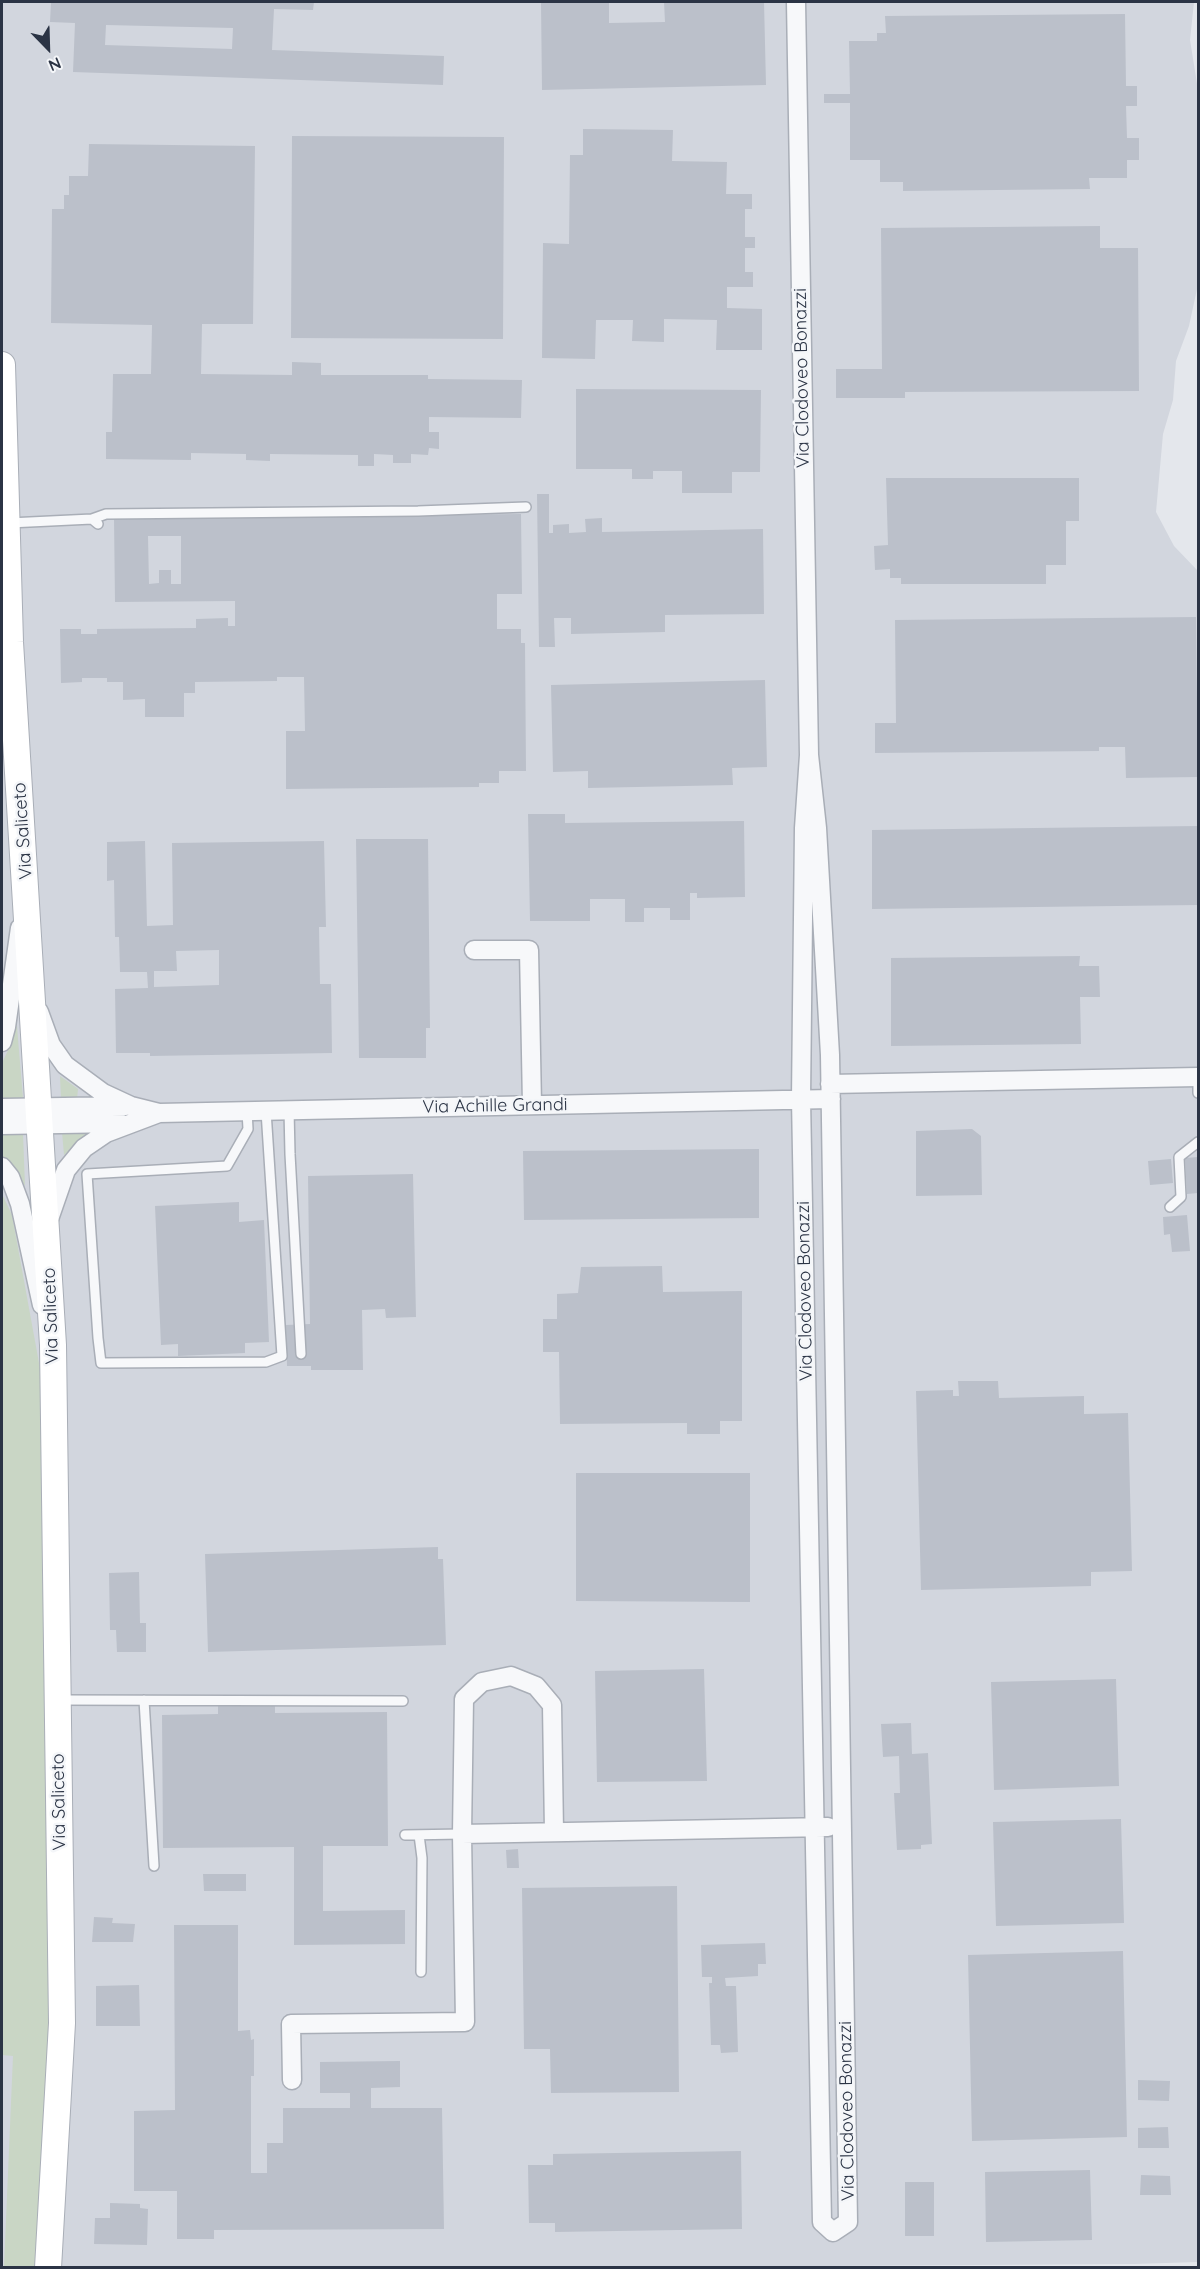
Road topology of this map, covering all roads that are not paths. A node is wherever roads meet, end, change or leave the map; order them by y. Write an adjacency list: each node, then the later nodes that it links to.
1 (796, 2): 5 (street, Via Clodoveo Bonazzi)
2 (2, 365): 4 (main road, Via Saliceto)
3 (526, 507): 4 (lane)
4 (7, 523): 6 (main road, Via Saliceto)
5 (809, 755): 11 (street, Via Clodoveo Bonazzi); 13 (street, Via Clodoveo Bonazzi)
6 (26, 882): 8 (main road, Via Saliceto); 9 (street)
7 (474, 950): 14 (street)
8 (33, 996): 19 (street, Via Achille Grandi); 20 (main road, Via Saliceto)
9 (2, 1042)
10 (1198, 1077): 11 (street); 12 (lane)
11 (831, 1092): 13 (street, Via Achille Grandi); 31 (street, Via Clodoveo Bonazzi)
12 (1198, 1093)
13 (801, 1099): 14 (street, Via Achille Grandi); 32 (street, Via Clodoveo Bonazzi)
14 (532, 1105): 16 (street, Via Achille Grandi)
15 (2, 1108): 20 (street)
16 (289, 1110): 18 (street, Via Achille Grandi); 27 (lane)
17 (247, 1111): 18 (street, Via Achille Grandi); 18 (lane); 19 (street, Via Achille Grandi)
18 (266, 1111)
19 (131, 1114): 20 (street, Via Achille Grandi); 25 (street)
20 (41, 1116): 21 (street); 25 (main road, Via Saliceto)
21 (2, 1125)
22 (1198, 1142): 24 (lane)
23 (2, 1167): 26 (street)
24 (1170, 1207)
25 (47, 1226): 26 (main road, Via Saliceto)
26 (53, 1345): 28 (main road, Via Saliceto)
27 (302, 1354)
28 (58, 1700): 29 (lane); 40 (main road, Via Saliceto)
29 (144, 1700): 30 (lane); 37 (lane)
30 (403, 1701)
31 (842, 1826): 32 (street); 32 (street, Via Clodoveo Bonazzi)
32 (816, 1828): 33 (street)
33 (554, 1832): 34 (street); 34 (street)
34 (462, 1834): 36 (lane); 39 (street)
35 (405, 1835): 36 (lane)
36 (419, 1835): 38 (lane)
37 (154, 1866)
38 (421, 1972)
39 (292, 2080)
40 (48, 2268)

